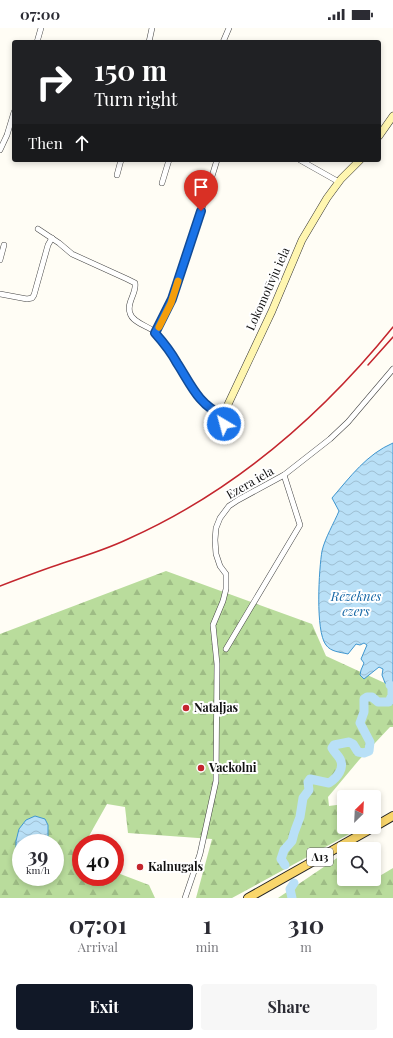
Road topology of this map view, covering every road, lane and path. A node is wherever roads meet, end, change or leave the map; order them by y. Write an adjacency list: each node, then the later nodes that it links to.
1 (41, 28): 4 (street)
2 (152, 28): 5 (street)
3 (228, 28): 6 (street)
4 (38, 40)
5 (149, 40)
6 (224, 40)
7 (393, 116): 9 (street)
8 (12, 119): 10 (street)
9 (381, 133)
10 (0, 150)
11 (120, 162): 16 (street)
12 (167, 162): 18 (street)
13 (216, 162): 24 (street)
14 (304, 162): 17 (street)
15 (358, 162): 17 (street, Lokomotīvju iela)
16 (117, 175)
17 (339, 182): 26 (street, Lokomotīvju iela)
18 (162, 183)
19 (38, 229): 20 (street)
20 (52, 238): 23 (street); 24 (street)
21 (4, 245): 22 (street)
22 (0, 260)
23 (0, 294)
24 (155, 333): 26 (street)
25 (393, 369): 28 (street, Ezera iela)
26 (223, 415): 27 (street, Lokomotīvju iela)
27 (221, 439)
28 (284, 475): 29 (street); 33 (street, Ezera iela)
29 (226, 649)
30 (393, 816): 31 (main road, A13)
31 (381, 823)
32 (361, 834): 34 (main road, A13)
33 (185, 898)
34 (248, 898)

